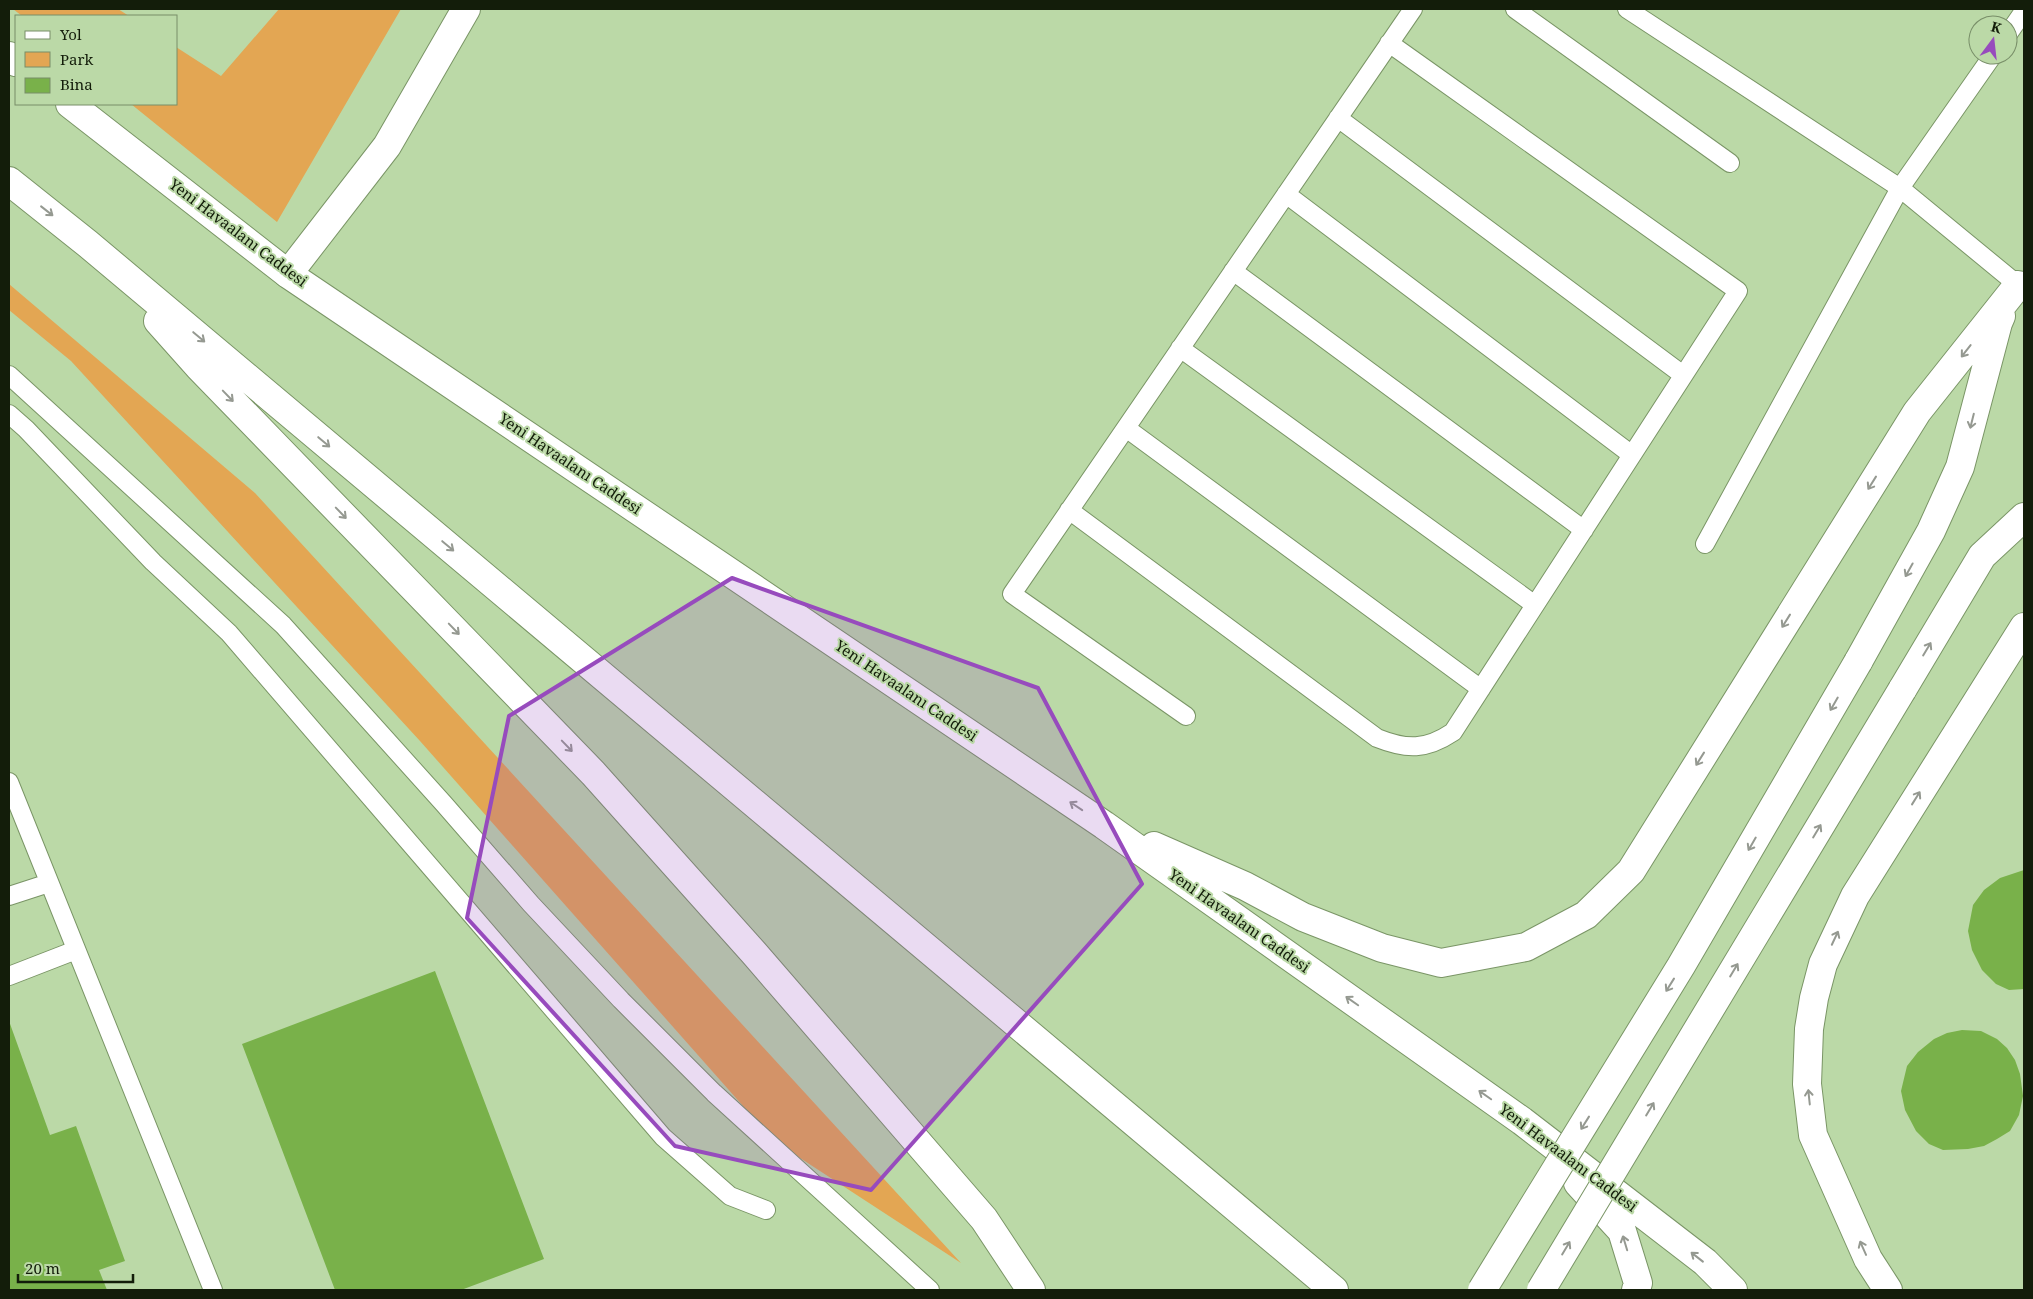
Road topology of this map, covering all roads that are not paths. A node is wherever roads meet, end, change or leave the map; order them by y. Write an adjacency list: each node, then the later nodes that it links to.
1 (466, 9): 15 (main road)
2 (1413, 9): 5 (lane)
3 (1515, 9): 9 (lane)
4 (1627, 9): 11 (lane)
5 (1389, 43): 8 (lane); 19 (lane)
6 (1986, 65): 11 (lane)
7 (71, 105): 15 (main road, Yeni Havaalanı Caddesi)
8 (1338, 118): 12 (lane); 19 (lane)
9 (1730, 163)
10 (9, 181): 13 (main road, one-way to 13)
11 (1900, 188): 16 (lane); 26 (lane)
12 (1286, 194): 14 (lane); 22 (lane)
13 (88, 244): 41 (main road, one-way to 41); 42 (main road, one-way to 42)
14 (1233, 271): 17 (lane); 25 (lane)
15 (288, 274): 32 (main road, Yeni Havaalanı Caddesi, one-way to 15)
16 (2021, 282): 32 (main road, one-way to 32); 43 (main road, one-way to 43, bridge)
17 (1180, 348): 21 (lane); 27 (lane)
18 (9, 375): 40 (lane)
19 (1683, 375): 22 (lane)
20 (9, 414): 38 (lane)
21 (1126, 428): 23 (lane); 29 (lane)
22 (1632, 455): 25 (lane)
23 (1069, 510): 29 (lane); 30 (lane)
24 (2024, 517): 44 (main road, one-way to 24, bridge)
25 (1584, 530): 27 (lane)
26 (1705, 544)
27 (1535, 606): 29 (lane)
28 (2024, 627): 47 (main road, one-way to 28)
29 (1482, 689)
30 (1186, 716)
31 (9, 782): 33 (lane)
32 (1104, 825): 37 (main road, Yeni Havaalanı Caddesi, one-way to 32)
33 (49, 883): 34 (lane); 35 (lane)
34 (9, 896)
35 (76, 950): 36 (lane); 39 (lane)
36 (9, 976)
37 (1522, 1121): 45 (main road, one-way to 37); 46 (main road, Yeni Havaalanı Caddesi, one-way to 37)
38 (766, 1210)
39 (212, 1290)
40 (930, 1290)
41 (1031, 1290)
42 (1334, 1290)
43 (1482, 1290)
44 (1541, 1290)
45 (1636, 1290)
46 (1733, 1290)
47 (1888, 1290)

